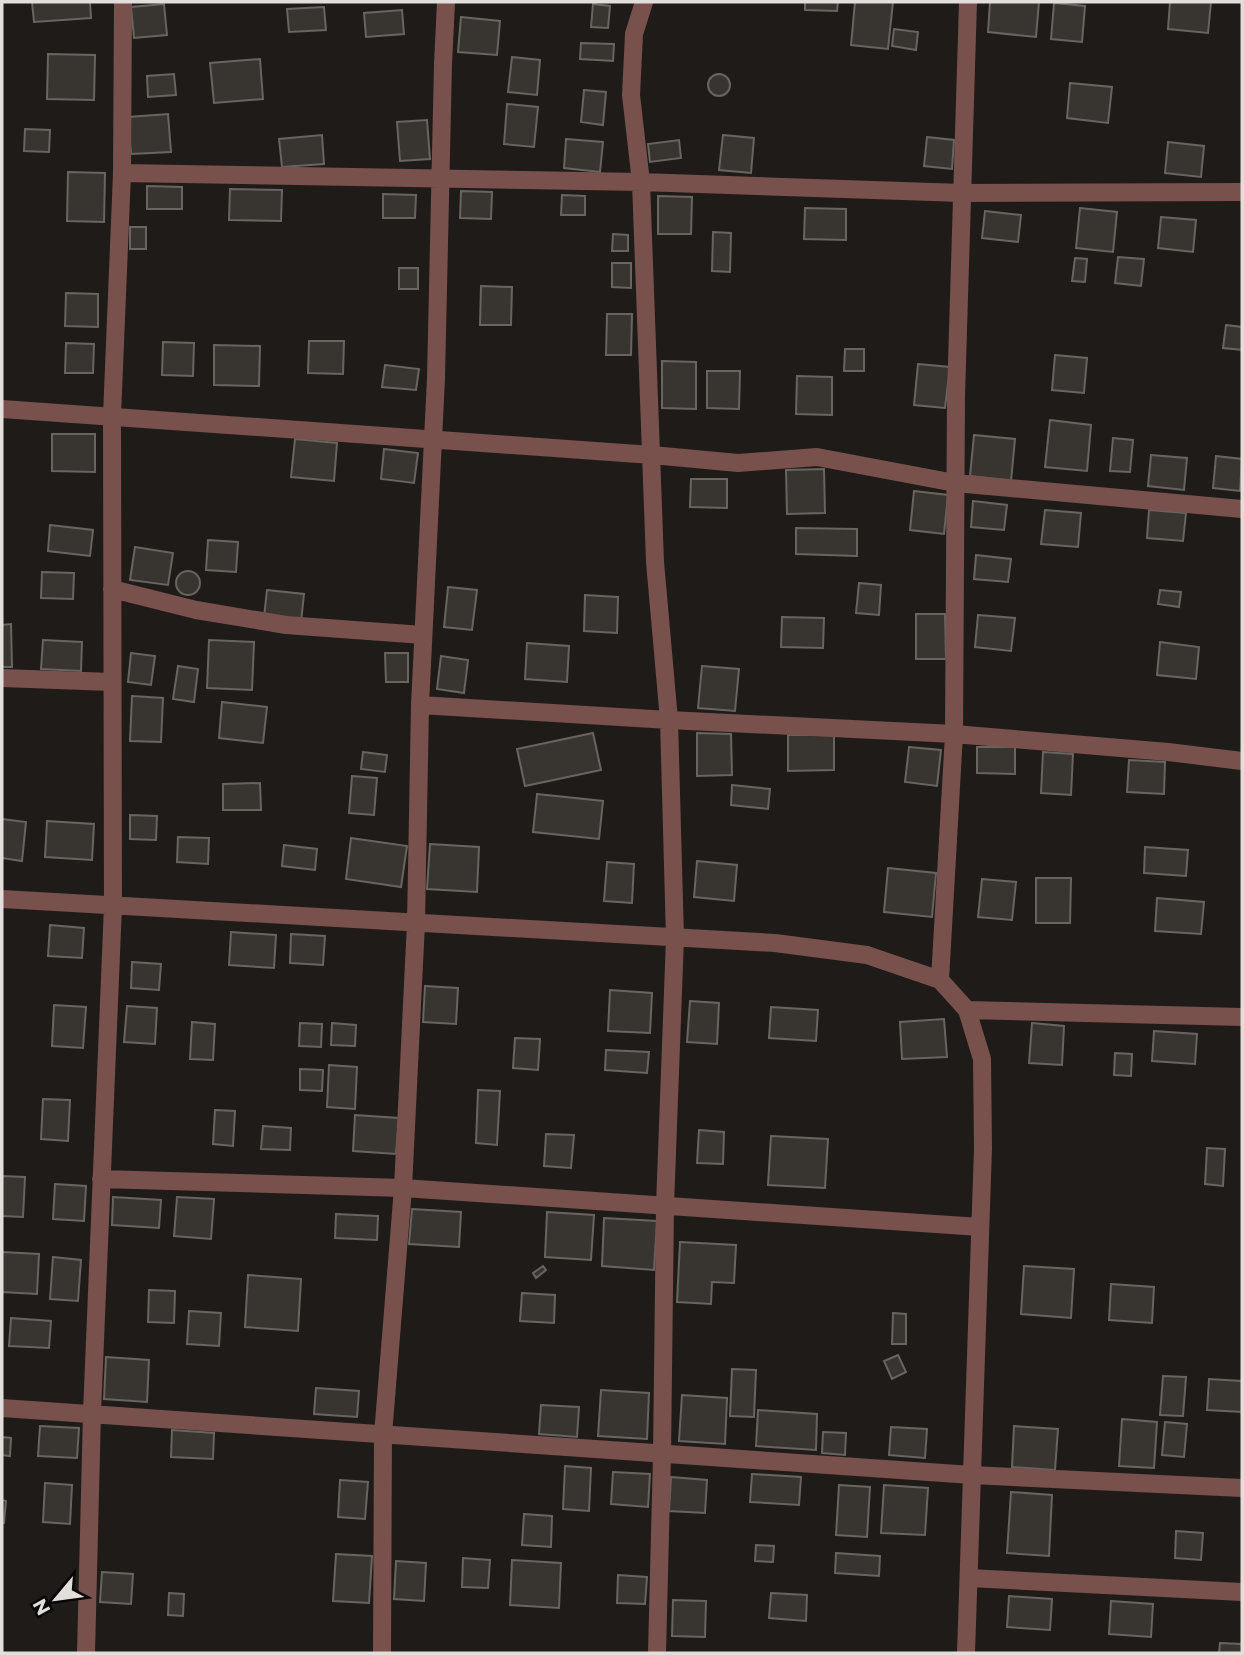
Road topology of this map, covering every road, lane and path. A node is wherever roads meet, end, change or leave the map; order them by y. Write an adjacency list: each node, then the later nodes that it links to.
1 (123, 2): 5 (street)
2 (446, 2): 6 (street)
3 (645, 2): 7 (street)
4 (968, 2): 9 (street)
5 (122, 173): 6 (street); 11 (street)
6 (440, 178): 7 (street); 12 (street)
7 (640, 182): 9 (street); 13 (street)
8 (1242, 192): 9 (street)
9 (962, 193): 14 (street)
10 (2, 409): 11 (street)
11 (112, 416): 12 (street); 16 (street)
12 (433, 440): 13 (street); 17 (street)
13 (652, 455): 14 (street); 21 (street)
14 (955, 483): 15 (street); 22 (street)
15 (1242, 509)
16 (112, 589): 17 (street); 19 (street)
17 (424, 635): 20 (street)
18 (2, 677): 19 (street)
19 (113, 682): 25 (street)
20 (420, 705): 21 (street); 26 (street)
21 (668, 720): 22 (street); 27 (street)
22 (954, 734): 23 (street); 28 (street)
23 (1242, 761)
24 (2, 900): 25 (street)
25 (113, 906): 26 (street); 31 (street)
26 (416, 923): 27 (street); 32 (street)
27 (675, 937): 28 (street); 33 (street)
28 (940, 980): 29 (street)
29 (967, 1010): 30 (street); 34 (street)
30 (1242, 1017)
31 (101, 1179): 32 (street); 36 (street)
32 (403, 1188): 33 (street); 37 (street)
33 (665, 1206): 34 (street); 38 (street)
34 (980, 1227): 39 (street)
35 (2, 1408): 36 (street)
36 (92, 1413): 37 (street); 43 (street)
37 (383, 1435): 38 (street); 44 (street)
38 (662, 1455): 39 (street); 45 (street)
39 (972, 1475): 40 (street); 41 (street)
40 (1242, 1488)
41 (969, 1578): 42 (street); 46 (street)
42 (1242, 1592)
43 (86, 1653)
44 (382, 1653)
45 (657, 1653)
46 (966, 1653)

